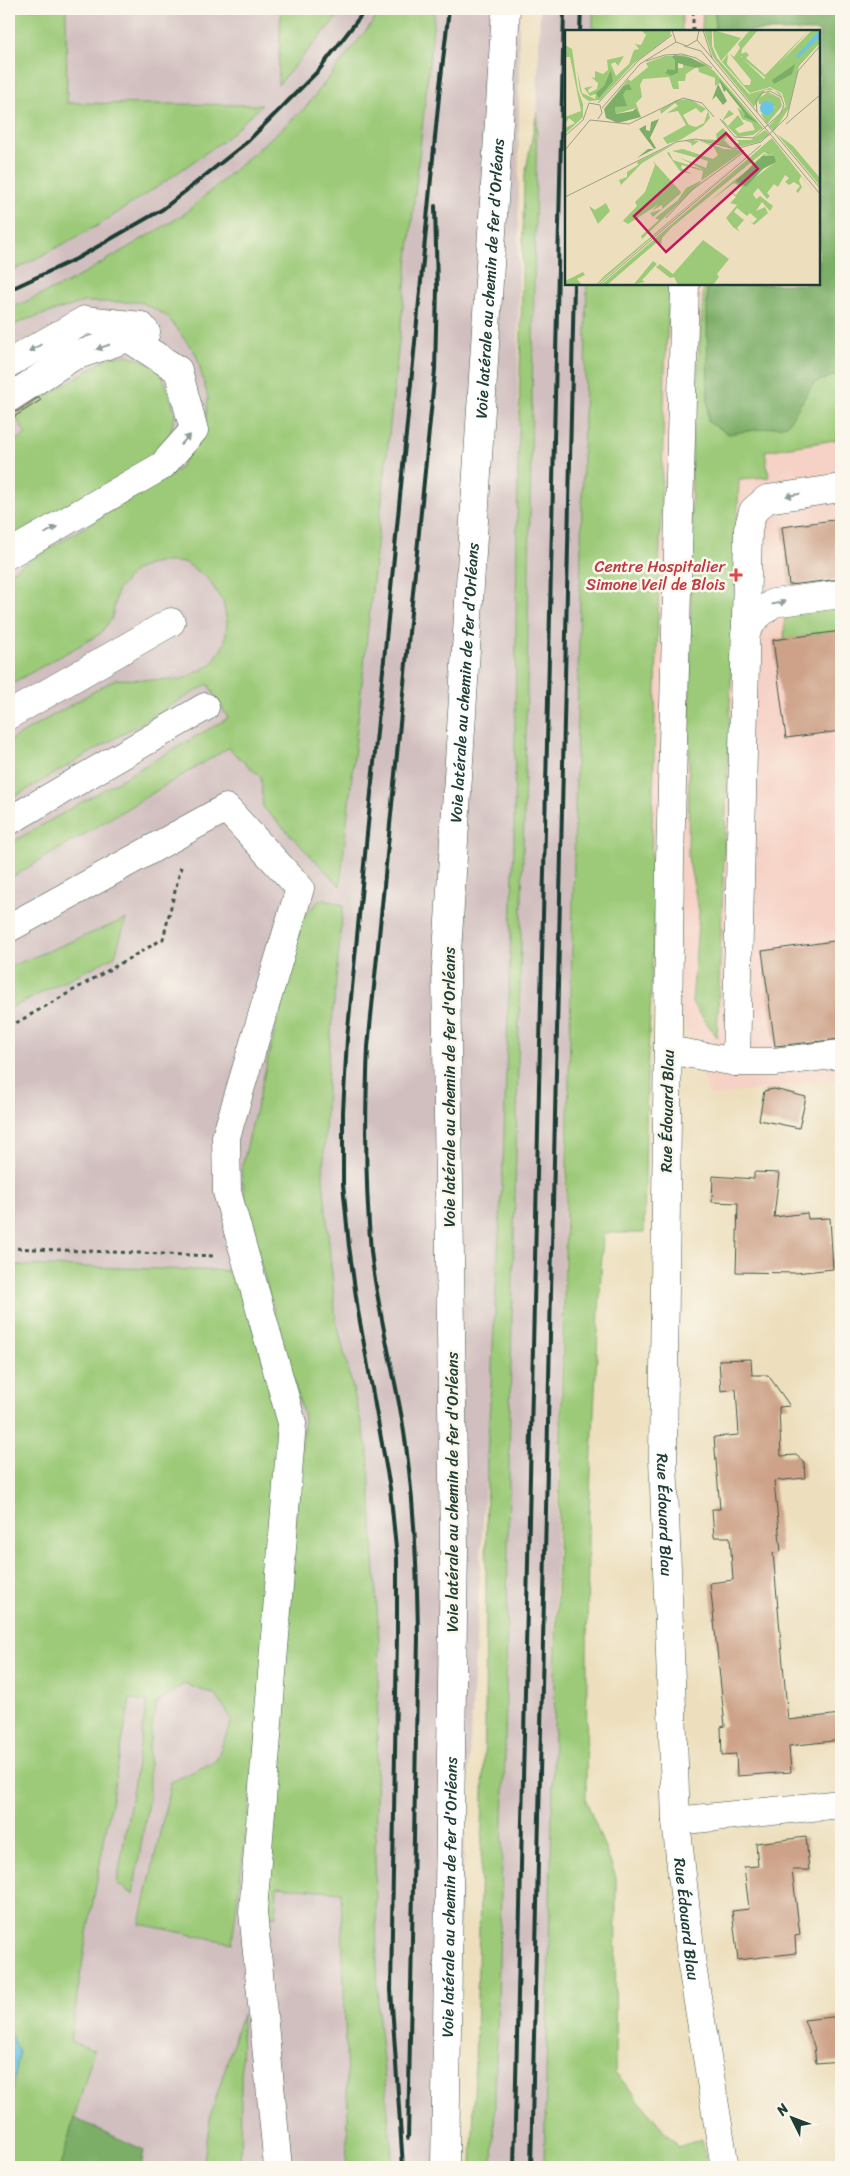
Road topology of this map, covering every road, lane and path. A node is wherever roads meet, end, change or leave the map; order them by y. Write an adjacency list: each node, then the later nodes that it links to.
1 (506, 9): 27 (street, Voie latérale au chemin de fer d'Orléans)
2 (693, 9): 3 (path)
3 (693, 30)
4 (685, 285): 19 (street, Rue Édouard Blau)
5 (9, 363): 6 (street, one-way to 5)
6 (178, 370): 7 (street, one-way to 7); 9 (street, one-way to 6)
7 (9, 398)
8 (841, 488): 12 (street, one-way to 12)
9 (9, 554)
10 (841, 594): 12 (street, one-way to 10)
11 (171, 622): 14 (street)
12 (745, 634): 21 (street)
13 (205, 707): 15 (street)
14 (9, 715)
15 (9, 821)
16 (191, 828): 17 (street); 18 (path); 23 (street)
17 (9, 928)
18 (9, 1027)
19 (668, 1050): 21 (street); 25 (street, Rue Édouard Blau)
20 (841, 1054): 21 (street)
21 (736, 1062)
22 (9, 1248): 23 (path)
23 (245, 1257): 26 (street)
24 (841, 1804): 25 (street)
25 (676, 1821): 28 (street, Rue Édouard Blau)
26 (278, 2167)
27 (445, 2167)
28 (725, 2167)

